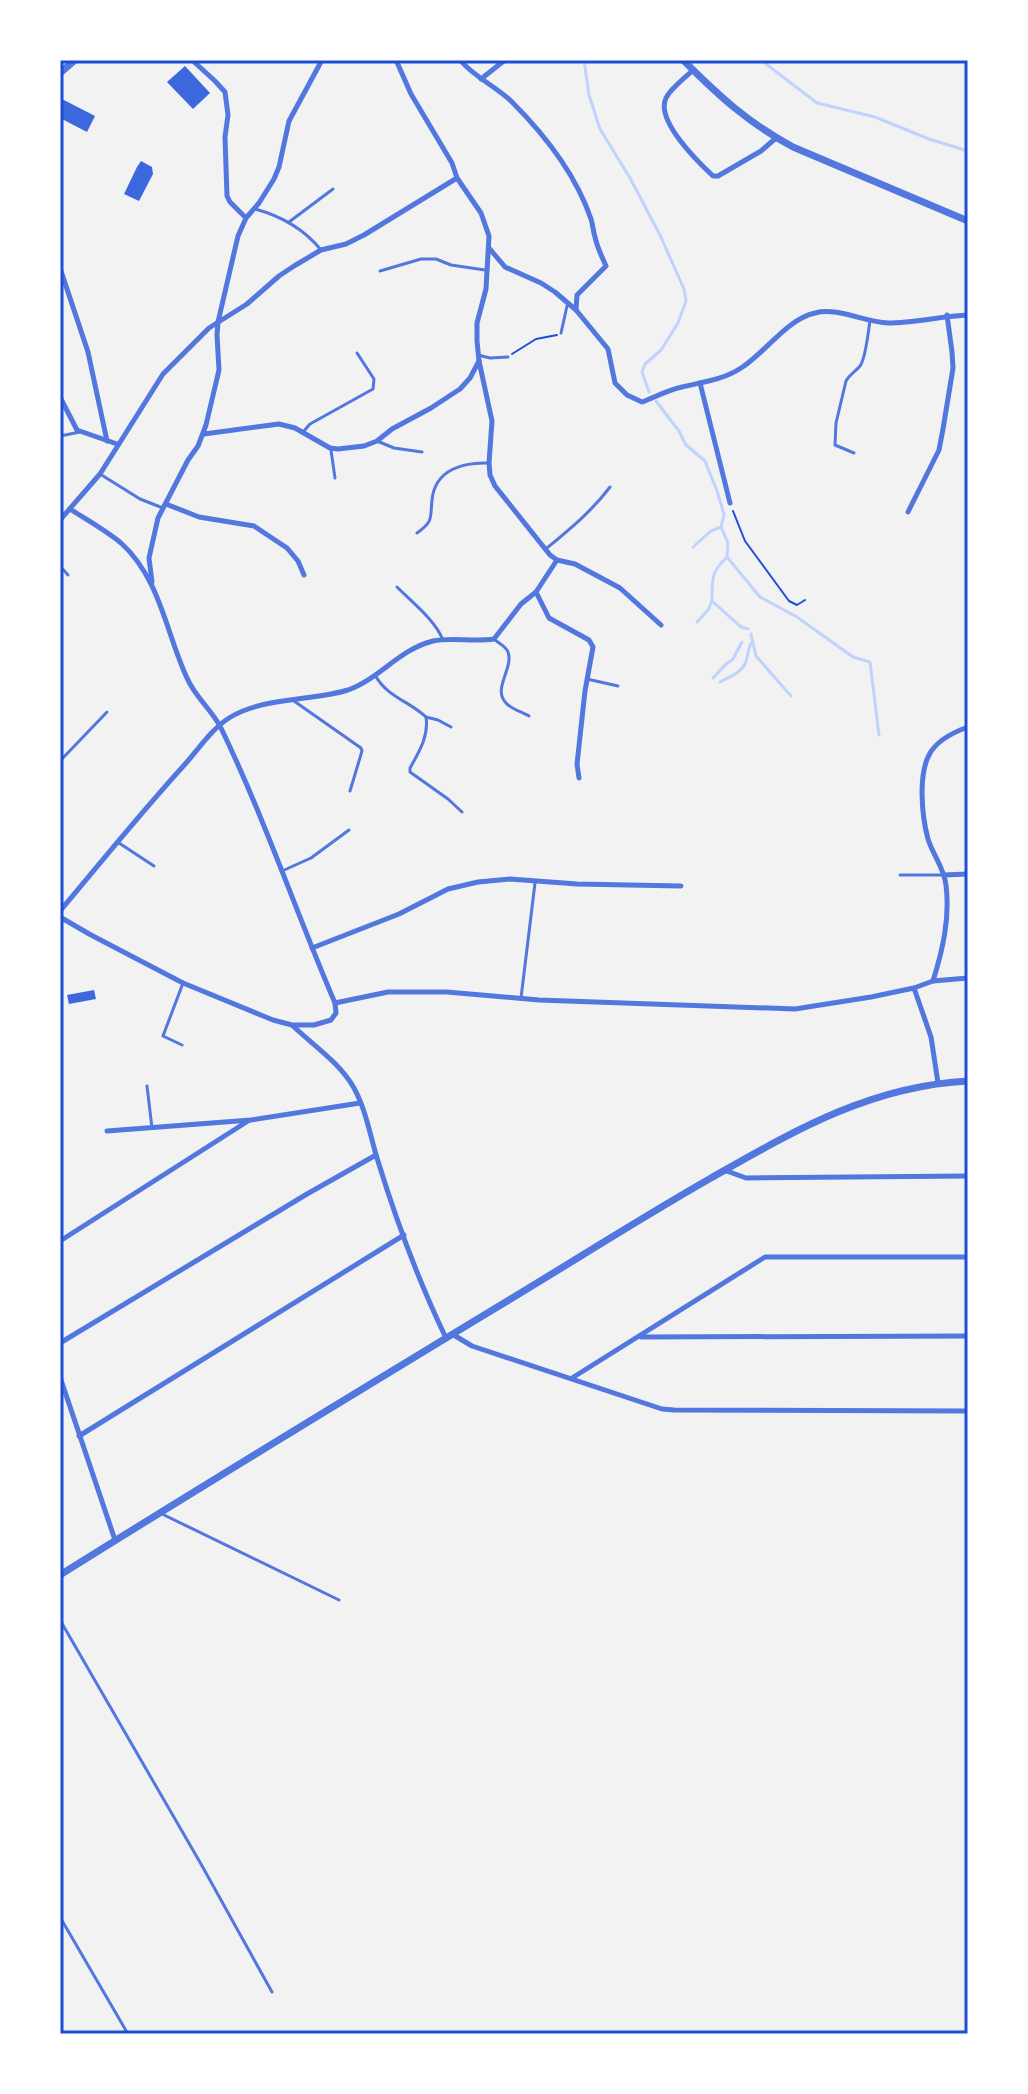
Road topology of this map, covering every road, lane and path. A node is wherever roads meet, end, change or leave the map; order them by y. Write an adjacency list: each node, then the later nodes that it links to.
1 (75, 60): 9 (street)
2 (192, 60): 15 (street)
3 (322, 60): 14 (street)
4 (396, 60): 12 (street)
5 (460, 60): 10 (street)
6 (505, 60): 10 (street)
7 (683, 60): 8 (street)
8 (693, 70): 11 (street); 11 (street)
9 (60, 73)
10 (481, 79): 24 (street)
11 (776, 138): 16 (street)
12 (457, 178): 18 (street); 19 (street)
13 (333, 189): 17 (lane)
14 (255, 209): 15 (street); 17 (lane)
15 (246, 218): 28 (street)
16 (968, 221)
17 (289, 222): 19 (lane)
18 (489, 248): 21 (street); 23 (street)
19 (321, 250): 28 (street)
20 (60, 268): 39 (street)
21 (488, 270): 22 (lane); 32 (street)
22 (380, 271)
23 (568, 302): 24 (street); 29 (lane)
24 (576, 310): 33 (street)
25 (947, 315): 26 (street); 27 (street); 52 (street)
26 (968, 315)
27 (870, 321): 33 (street); 44 (lane)
28 (218, 322): 37 (street); 41 (street)
29 (561, 333): 31 (path)
30 (357, 353): 36 (lane)
31 (508, 357): 32 (lane)
32 (479, 358): 40 (street); 45 (street)
33 (700, 383): 49 (street)
34 (60, 397): 35 (street)
35 (81, 432): 38 (lane); 39 (street)
36 (303, 432): 37 (street); 42 (street)
37 (204, 434): 50 (street)
38 (60, 436)
39 (107, 441): 41 (street)
40 (377, 441): 42 (street); 43 (lane)
41 (117, 444): 46 (street)
42 (331, 448): 47 (lane)
43 (422, 452)
44 (854, 453)
45 (489, 463): 54 (lane); 55 (street)
46 (100, 474): 50 (lane); 51 (street)
47 (335, 478)
48 (610, 487): 55 (lane)
49 (730, 503): 63 (path)
50 (164, 506): 59 (street); 60 (street)
51 (70, 509): 53 (street); 60 (street)
52 (908, 512)
53 (61, 517)
54 (417, 533)
55 (545, 549): 56 (street)
56 (557, 560): 62 (street); 64 (street)
57 (60, 566): 58 (lane)
58 (68, 575)
59 (304, 575)
60 (153, 587): 74 (street)
61 (397, 587): 66 (lane)
62 (536, 592): 65 (street); 68 (street)
63 (805, 600)
64 (661, 625)
65 (494, 639): 66 (street); 72 (lane)
66 (443, 640): 67 (street)
67 (375, 675): 70 (street); 73 (lane)
68 (587, 679): 69 (lane); 78 (street)
69 (618, 686)
70 (291, 699): 74 (street); 79 (lane)
71 (107, 712): 77 (lane)
72 (529, 716)
73 (426, 717): 75 (lane); 80 (lane)
74 (220, 725): 82 (street); 84 (street)
75 (451, 727)
76 (968, 727): 87 (street)
77 (60, 761)
78 (579, 778)
79 (350, 791)
80 (462, 812)
81 (349, 830): 84 (lane)
82 (119, 843): 83 (lane); 90 (street)
83 (154, 866)
84 (282, 871): 91 (street)
85 (968, 874): 87 (street)
86 (900, 875): 87 (lane)
87 (944, 875): 93 (street)
88 (535, 882): 89 (street); 91 (street); 96 (lane)
89 (681, 886)
90 (60, 914): 94 (street)
91 (312, 948): 97 (street)
92 (968, 978): 93 (street)
93 (933, 981): 95 (street)
94 (183, 983): 98 (street); 99 (lane)
95 (914, 988): 96 (street); 101 (street)
96 (521, 998): 97 (street)
97 (336, 1006): 98 (street)
98 (292, 1025): 103 (street)
99 (182, 1045)
100 (968, 1081): 101 (street)
101 (938, 1083): 108 (street)
102 (147, 1086): 105 (lane)
103 (360, 1103): 104 (street); 107 (street)
104 (251, 1120): 105 (street); 111 (street)
105 (152, 1128): 106 (street)
106 (107, 1131)
107 (376, 1155): 110 (street); 116 (street)
108 (724, 1170): 109 (street); 113 (street)
109 (968, 1176)
110 (404, 1235): 113 (street); 120 (street)
111 (60, 1241)
112 (968, 1257): 115 (street)
113 (449, 1336): 118 (street); 121 (street)
114 (968, 1336): 115 (street)
115 (637, 1337): 118 (street)
116 (60, 1343)
117 (60, 1377): 120 (street)
118 (572, 1378): 119 (street)
119 (968, 1411)
120 (79, 1436): 122 (street)
121 (160, 1513): 122 (street); 124 (lane)
122 (115, 1541): 123 (street)
123 (60, 1575)
124 (339, 1600)
125 (60, 1620): 127 (lane)
126 (60, 1917): 128 (lane)
127 (272, 1992)
128 (128, 2034)

